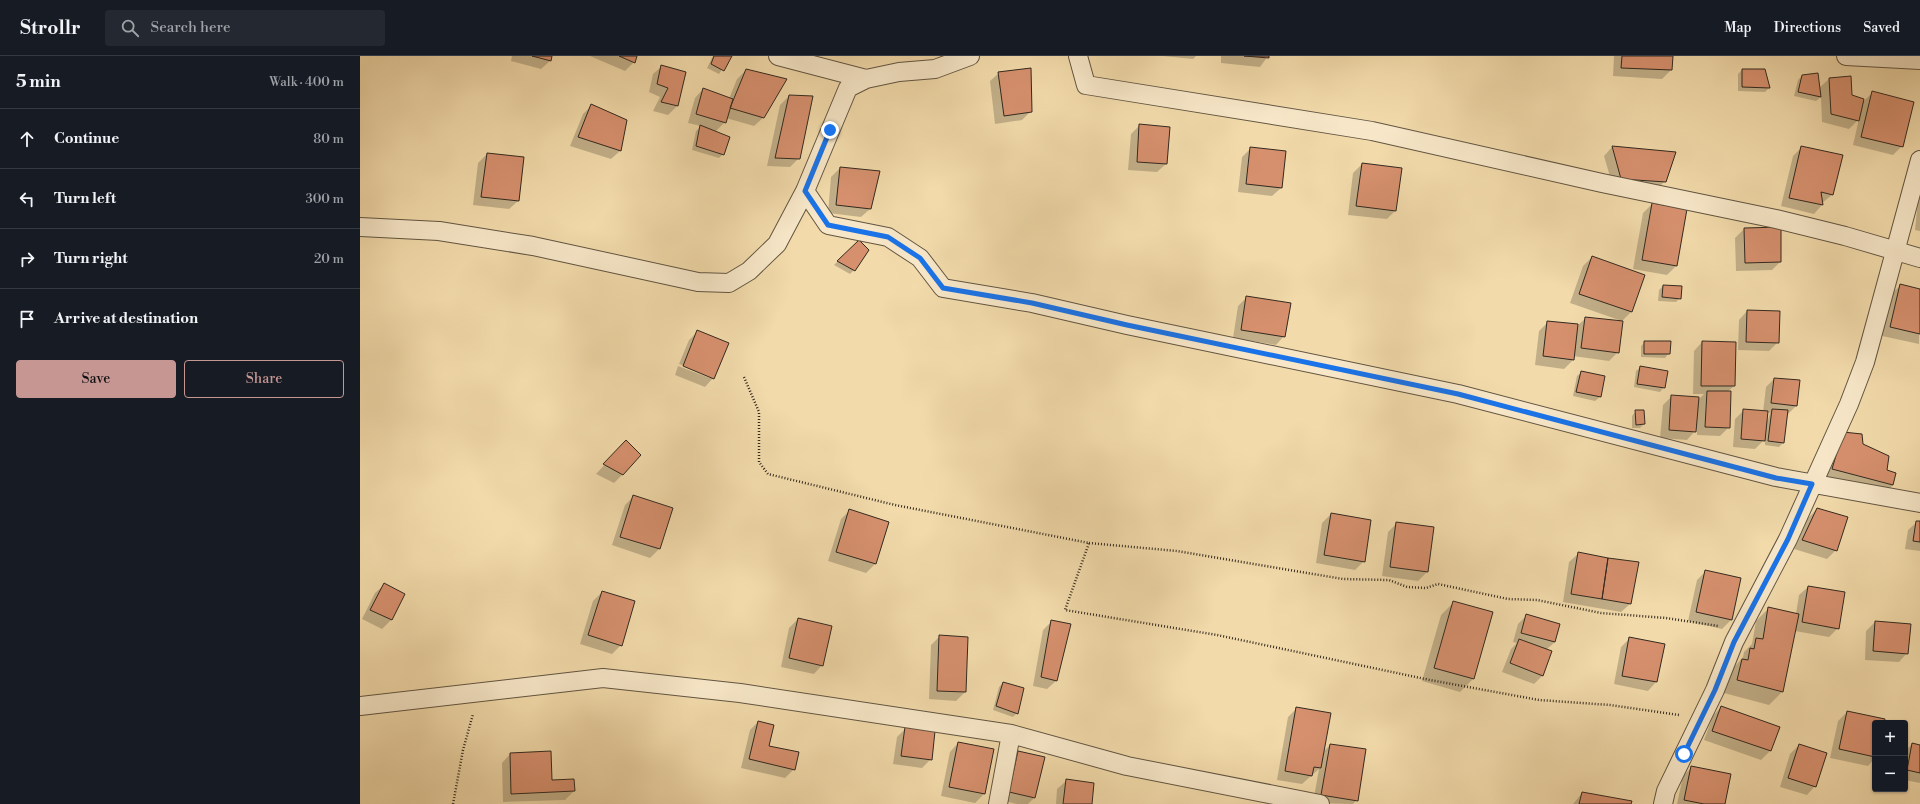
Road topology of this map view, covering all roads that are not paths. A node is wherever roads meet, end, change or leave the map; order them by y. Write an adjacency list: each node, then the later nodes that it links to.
1 (778, 56): 7 (street)
2 (970, 56): 7 (street)
3 (1078, 56): 11 (street)
4 (1846, 56): 5 (street)
5 (1900, 57): 6 (street)
6 (1920, 60)
7 (866, 79): 9 (street)
8 (1920, 160): 11 (street)
9 (805, 191): 10 (street); 13 (street)
10 (360, 227)
11 (1894, 250): 12 (street); 13 (street)
12 (1920, 258)
13 (1812, 484): 14 (street); 19 (street)
14 (1920, 503)
15 (360, 706): 16 (street)
16 (1011, 734): 17 (street); 18 (street)
17 (998, 804)
18 (1320, 804)
19 (1663, 804)

